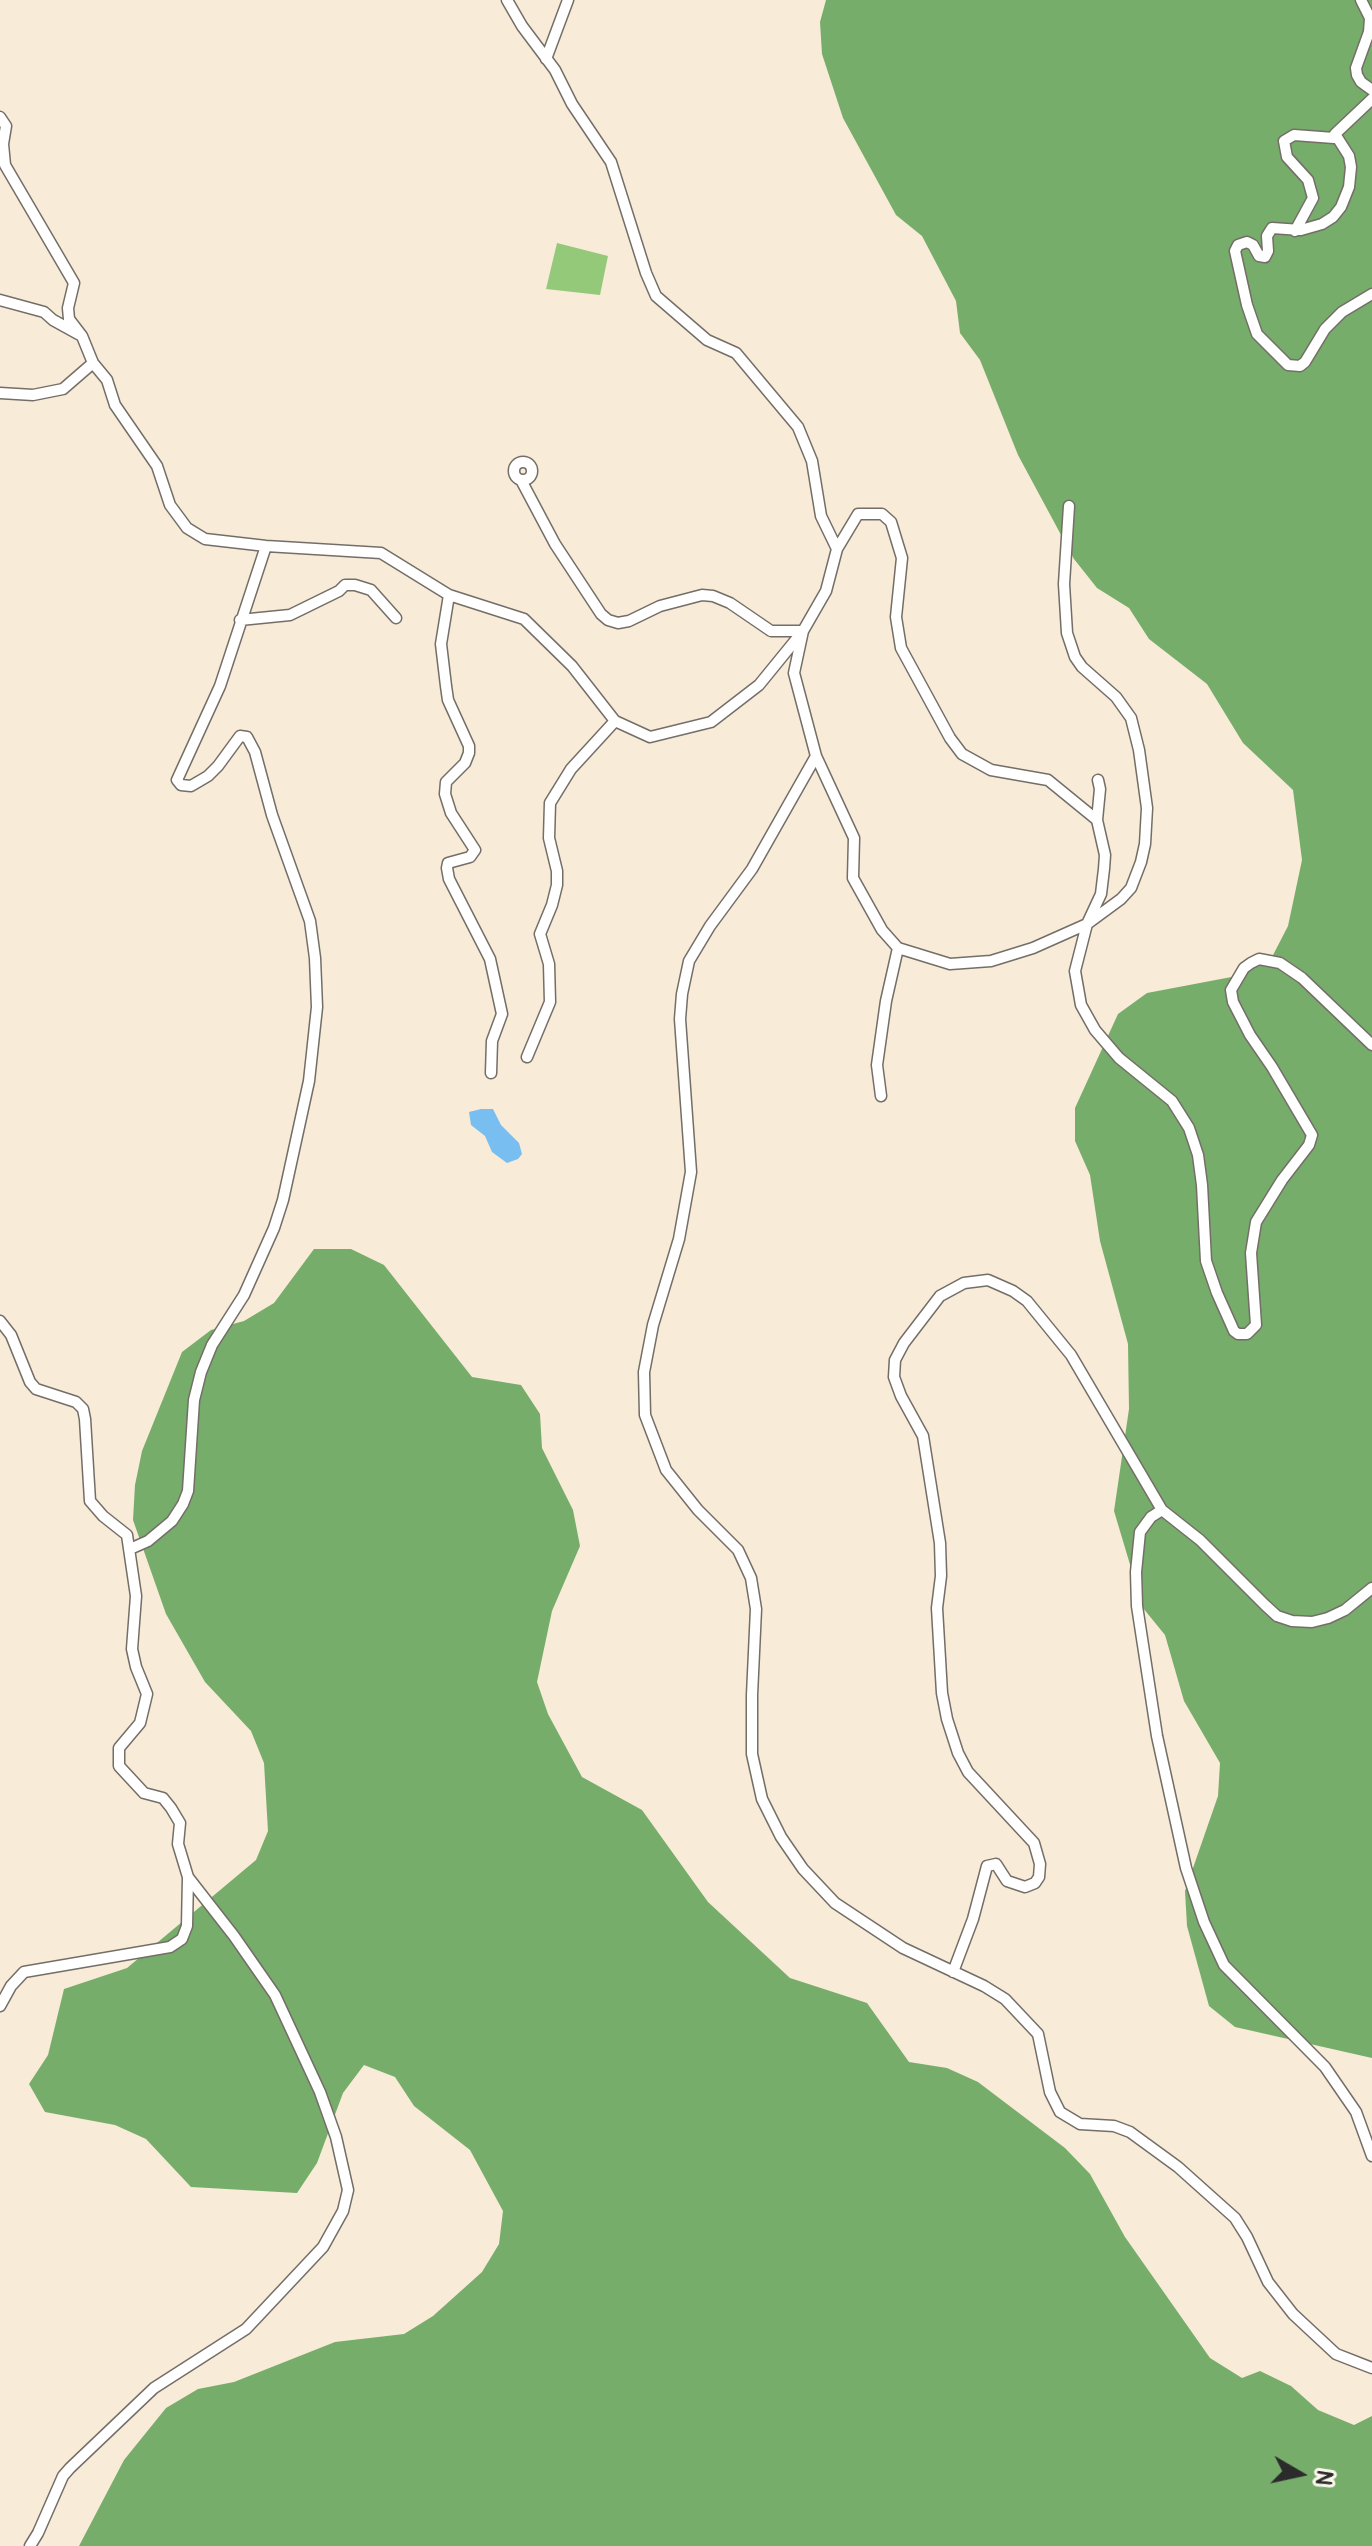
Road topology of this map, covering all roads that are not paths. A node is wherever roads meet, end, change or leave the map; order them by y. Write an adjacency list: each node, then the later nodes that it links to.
1 (507, 0): 4 (street)
2 (568, 0): 4 (street)
3 (1361, 0): 5 (street)
4 (546, 59): 18 (street)
5 (1372, 90)
6 (1372, 99): 8 (street)
7 (0, 117): 12 (street)
8 (1335, 134): 9 (street); 9 (street)
9 (1295, 231): 10 (street)
10 (1372, 294)
11 (0, 300): 12 (street)
12 (82, 336): 13 (street)
13 (93, 363): 14 (street); 17 (street)
14 (0, 393)
15 (521, 480): 22 (street)
16 (1069, 506): 27 (street)
17 (266, 546): 19 (street); 21 (street)
18 (837, 549): 22 (street); 26 (street)
19 (449, 595): 23 (street); 31 (street)
20 (396, 618): 21 (street)
21 (240, 620): 35 (street)
22 (803, 631): 23 (street); 24 (street)
23 (615, 721): 30 (street)
24 (816, 756): 28 (street); 38 (street)
25 (1098, 780): 26 (street)
26 (1097, 820): 27 (street)
27 (1087, 924): 28 (street); 29 (street)
28 (898, 948): 32 (street)
29 (1372, 1045)
30 (527, 1057)
31 (491, 1073)
32 (881, 1096)
33 (0, 1321): 35 (street)
34 (1162, 1510): 36 (street); 38 (street); 40 (street)
35 (130, 1549): 37 (street)
36 (1372, 1588)
37 (188, 1877): 39 (street); 42 (street)
38 (953, 1972): 41 (street)
39 (0, 2006)
40 (1372, 2156)
41 (1372, 2368)
42 (30, 2546)

